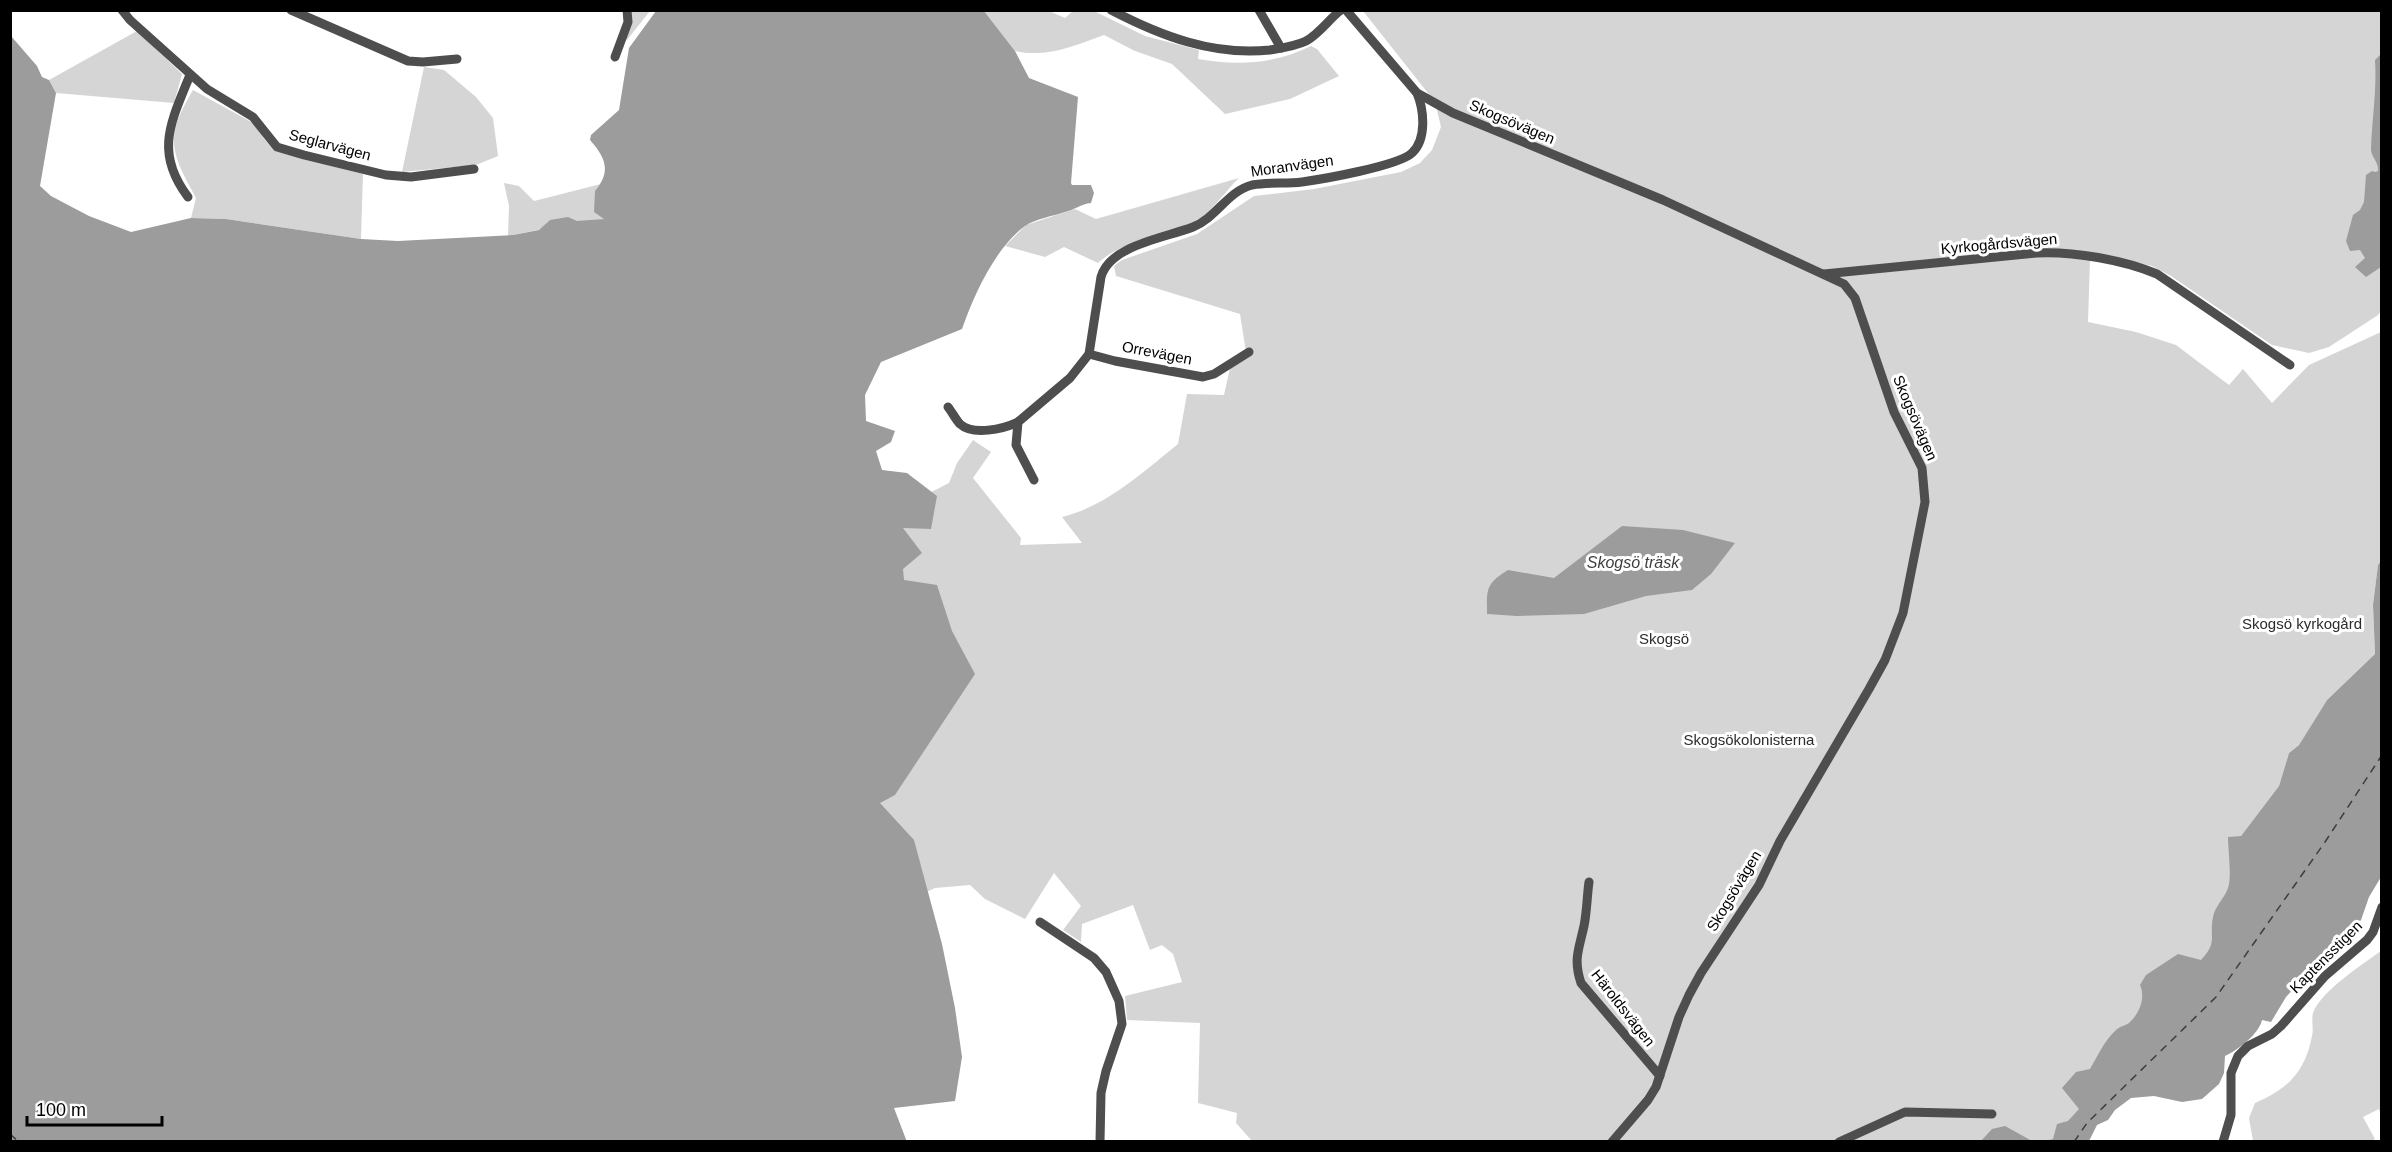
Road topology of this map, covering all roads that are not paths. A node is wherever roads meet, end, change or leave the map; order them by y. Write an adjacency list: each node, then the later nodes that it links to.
1 (122, 10): 11 (street, Seglarvägen)
2 (291, 10): 10 (street)
3 (627, 10): 9 (street)
4 (1112, 10): 8 (street)
5 (1259, 10): 8 (street)
6 (1341, 10): 8 (street)
7 (1346, 10): 12 (street, Skogsövägen)
8 (1281, 48)
9 (615, 57)
10 (457, 59)
11 (190, 75): 13 (street, Seglarvägen); 14 (street)
12 (1417, 93): 15 (street, Skogsövägen); 17 (street, Moranvägen)
13 (474, 170)
14 (188, 197)
15 (1824, 274): 18 (street, Kyrkogårdsvägen); 25 (street, Skogsövägen)
16 (1249, 351): 17 (street, Orrevägen)
17 (1089, 354): 20 (street, Moranvägen)
18 (2290, 365)
19 (948, 407): 20 (street, Moranvägen)
20 (1017, 422): 21 (street)
21 (1034, 480)
22 (1589, 882): 25 (street, Häroldsvägen)
23 (2382, 907): 30 (street, Kaptensstigen)
24 (1040, 922): 27 (street)
25 (1660, 1076): 28 (street, Skogsövägen)
26 (1992, 1114): 29 (street)
27 (1100, 1142)
28 (1612, 1142)
29 (1839, 1142)
30 (2223, 1142)

